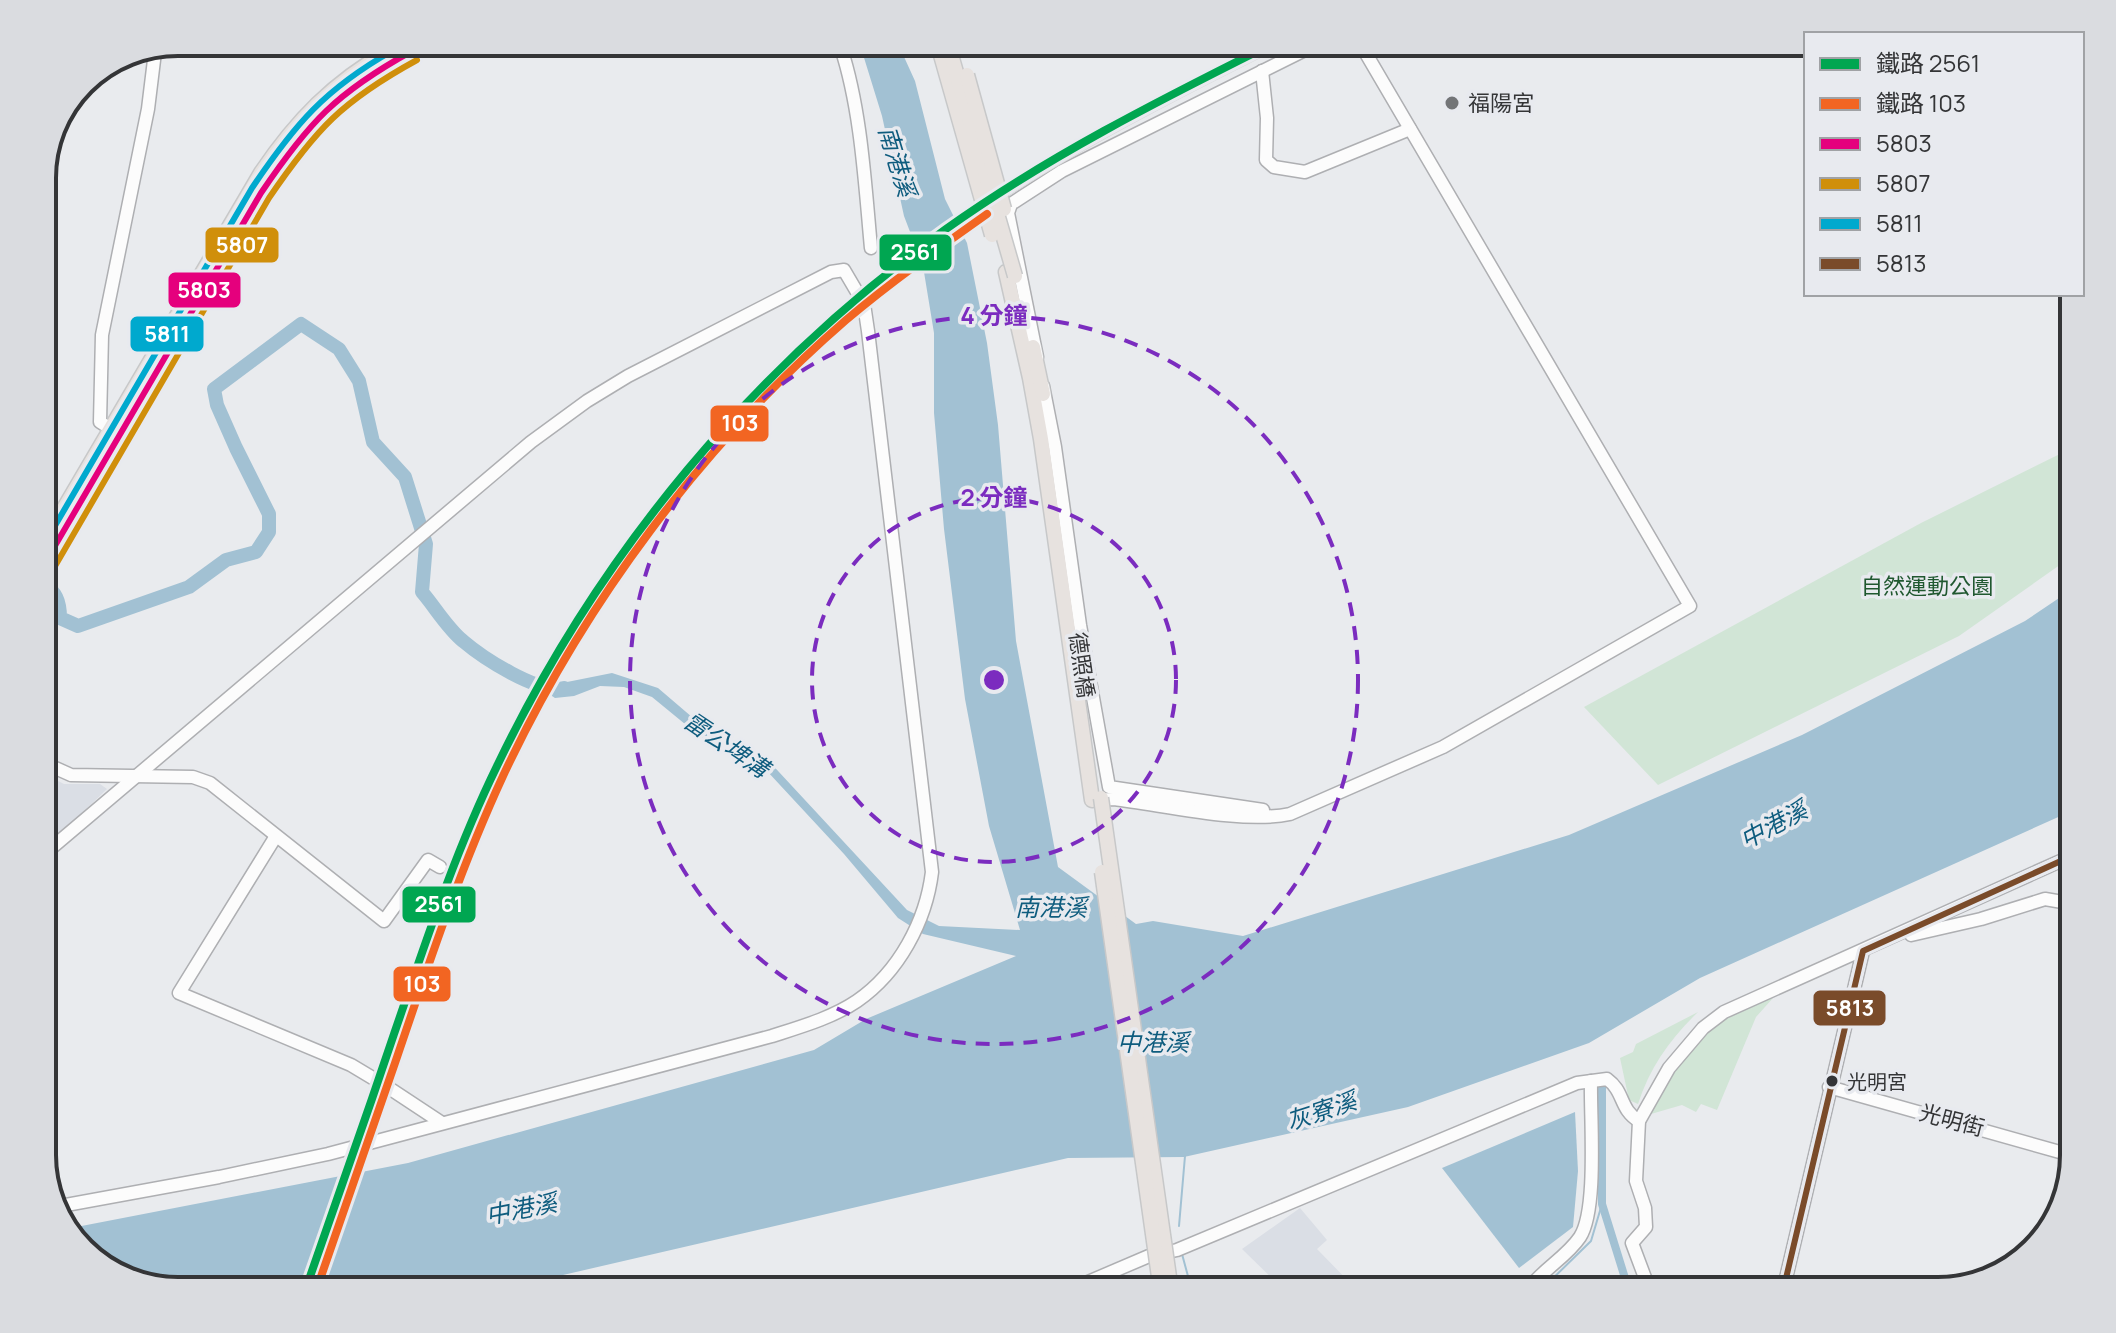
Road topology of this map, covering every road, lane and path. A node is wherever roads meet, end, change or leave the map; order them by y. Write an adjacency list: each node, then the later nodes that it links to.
1 (381, 56): 10 (main road)
2 (403, 56): 10 (main road)
3 (843, 56): 12 (street)
4 (946, 56): 13 (main road, 德照橋, bridge)
5 (961, 56): 13 (main road, bridge)
6 (1293, 56): 9 (street)
7 (1367, 56): 11 (street)
8 (154, 58): 14 (street)
9 (1262, 71): 11 (street); 19 (street)
10 (303, 125): 14 (main road)
11 (1410, 129): 19 (street)
12 (871, 248)
13 (1011, 274): 19 (main road, 德照橋)
14 (114, 432): 15 (main road); 16 (main road)
15 (56, 524)
16 (56, 542)
17 (56, 768): 18 (street)
18 (133, 778): 20 (street); 21 (street); 30 (street)
19 (1101, 795): 34 (main road, 德照橋, bridge); 35 (main road, 德照橋, bridge)
20 (276, 836): 23 (street); 30 (street)
21 (56, 844)
22 (2060, 861): 25 (street)
23 (440, 867)
24 (2060, 902): 25 (street)
25 (1898, 935): 26 (street)
26 (1863, 951): 28 (street); 29 (street)
27 (1593, 1080): 29 (street); 33 (street); 36 (street)
28 (1829, 1087): 31 (street, 光明街); 38 (street)
29 (1639, 1121): 37 (street)
30 (442, 1123): 32 (street)
31 (2060, 1152)
32 (67, 1205)
33 (1100, 1277)
34 (1159, 1277)
35 (1169, 1277)
36 (1538, 1277)
37 (1645, 1277)
38 (1786, 1277)

